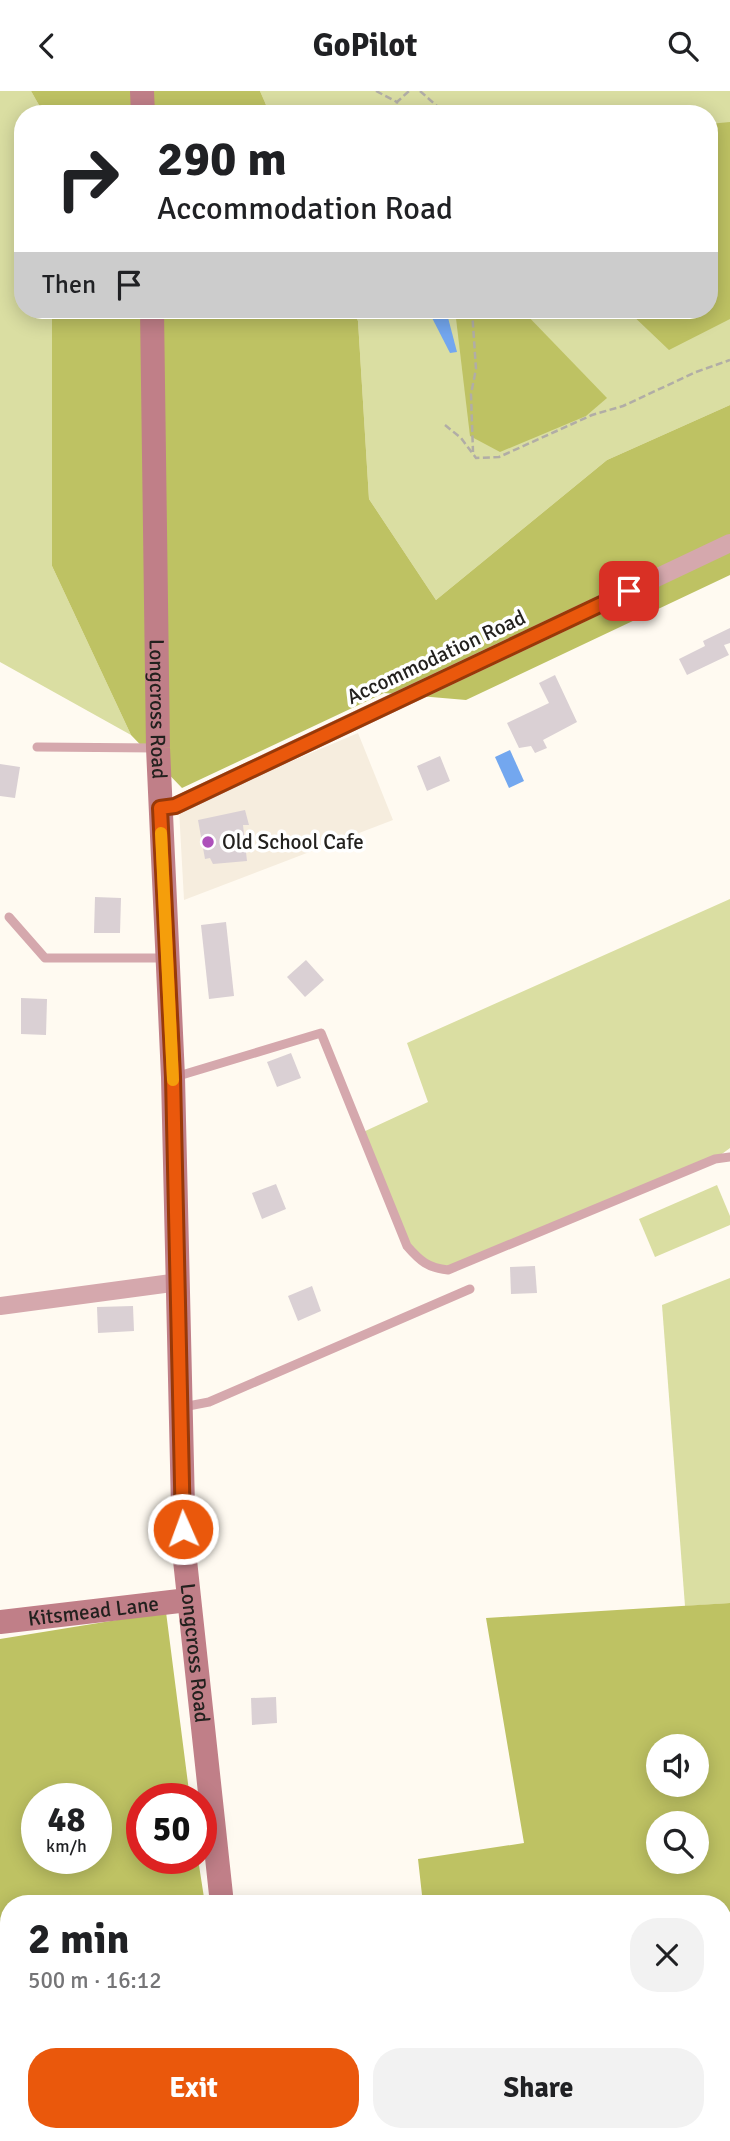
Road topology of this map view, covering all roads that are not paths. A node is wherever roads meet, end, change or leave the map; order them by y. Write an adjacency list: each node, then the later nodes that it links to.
1 (152, 319): 4 (main road, Longcross Road)
2 (730, 543): 5 (street, Accommodation Road)
3 (37, 747): 4 (lane)
4 (158, 748): 5 (main road, Longcross Road)
5 (160, 808): 7 (main road, Longcross Road)
6 (9, 917): 7 (lane)
7 (166, 958): 8 (main road, Longcross Road)
8 (173, 1077): 9 (lane); 10 (main road, Longcross Road)
9 (730, 1157)
10 (179, 1282): 12 (street); 13 (main road, Longcross Road)
11 (470, 1289): 13 (lane)
12 (0, 1306)
13 (183, 1407): 14 (main road, Longcross Road)
14 (188, 1600): 15 (main road, Kitsmead Lane); 16 (main road, Longcross Road)
15 (0, 1622)
16 (221, 1895)

